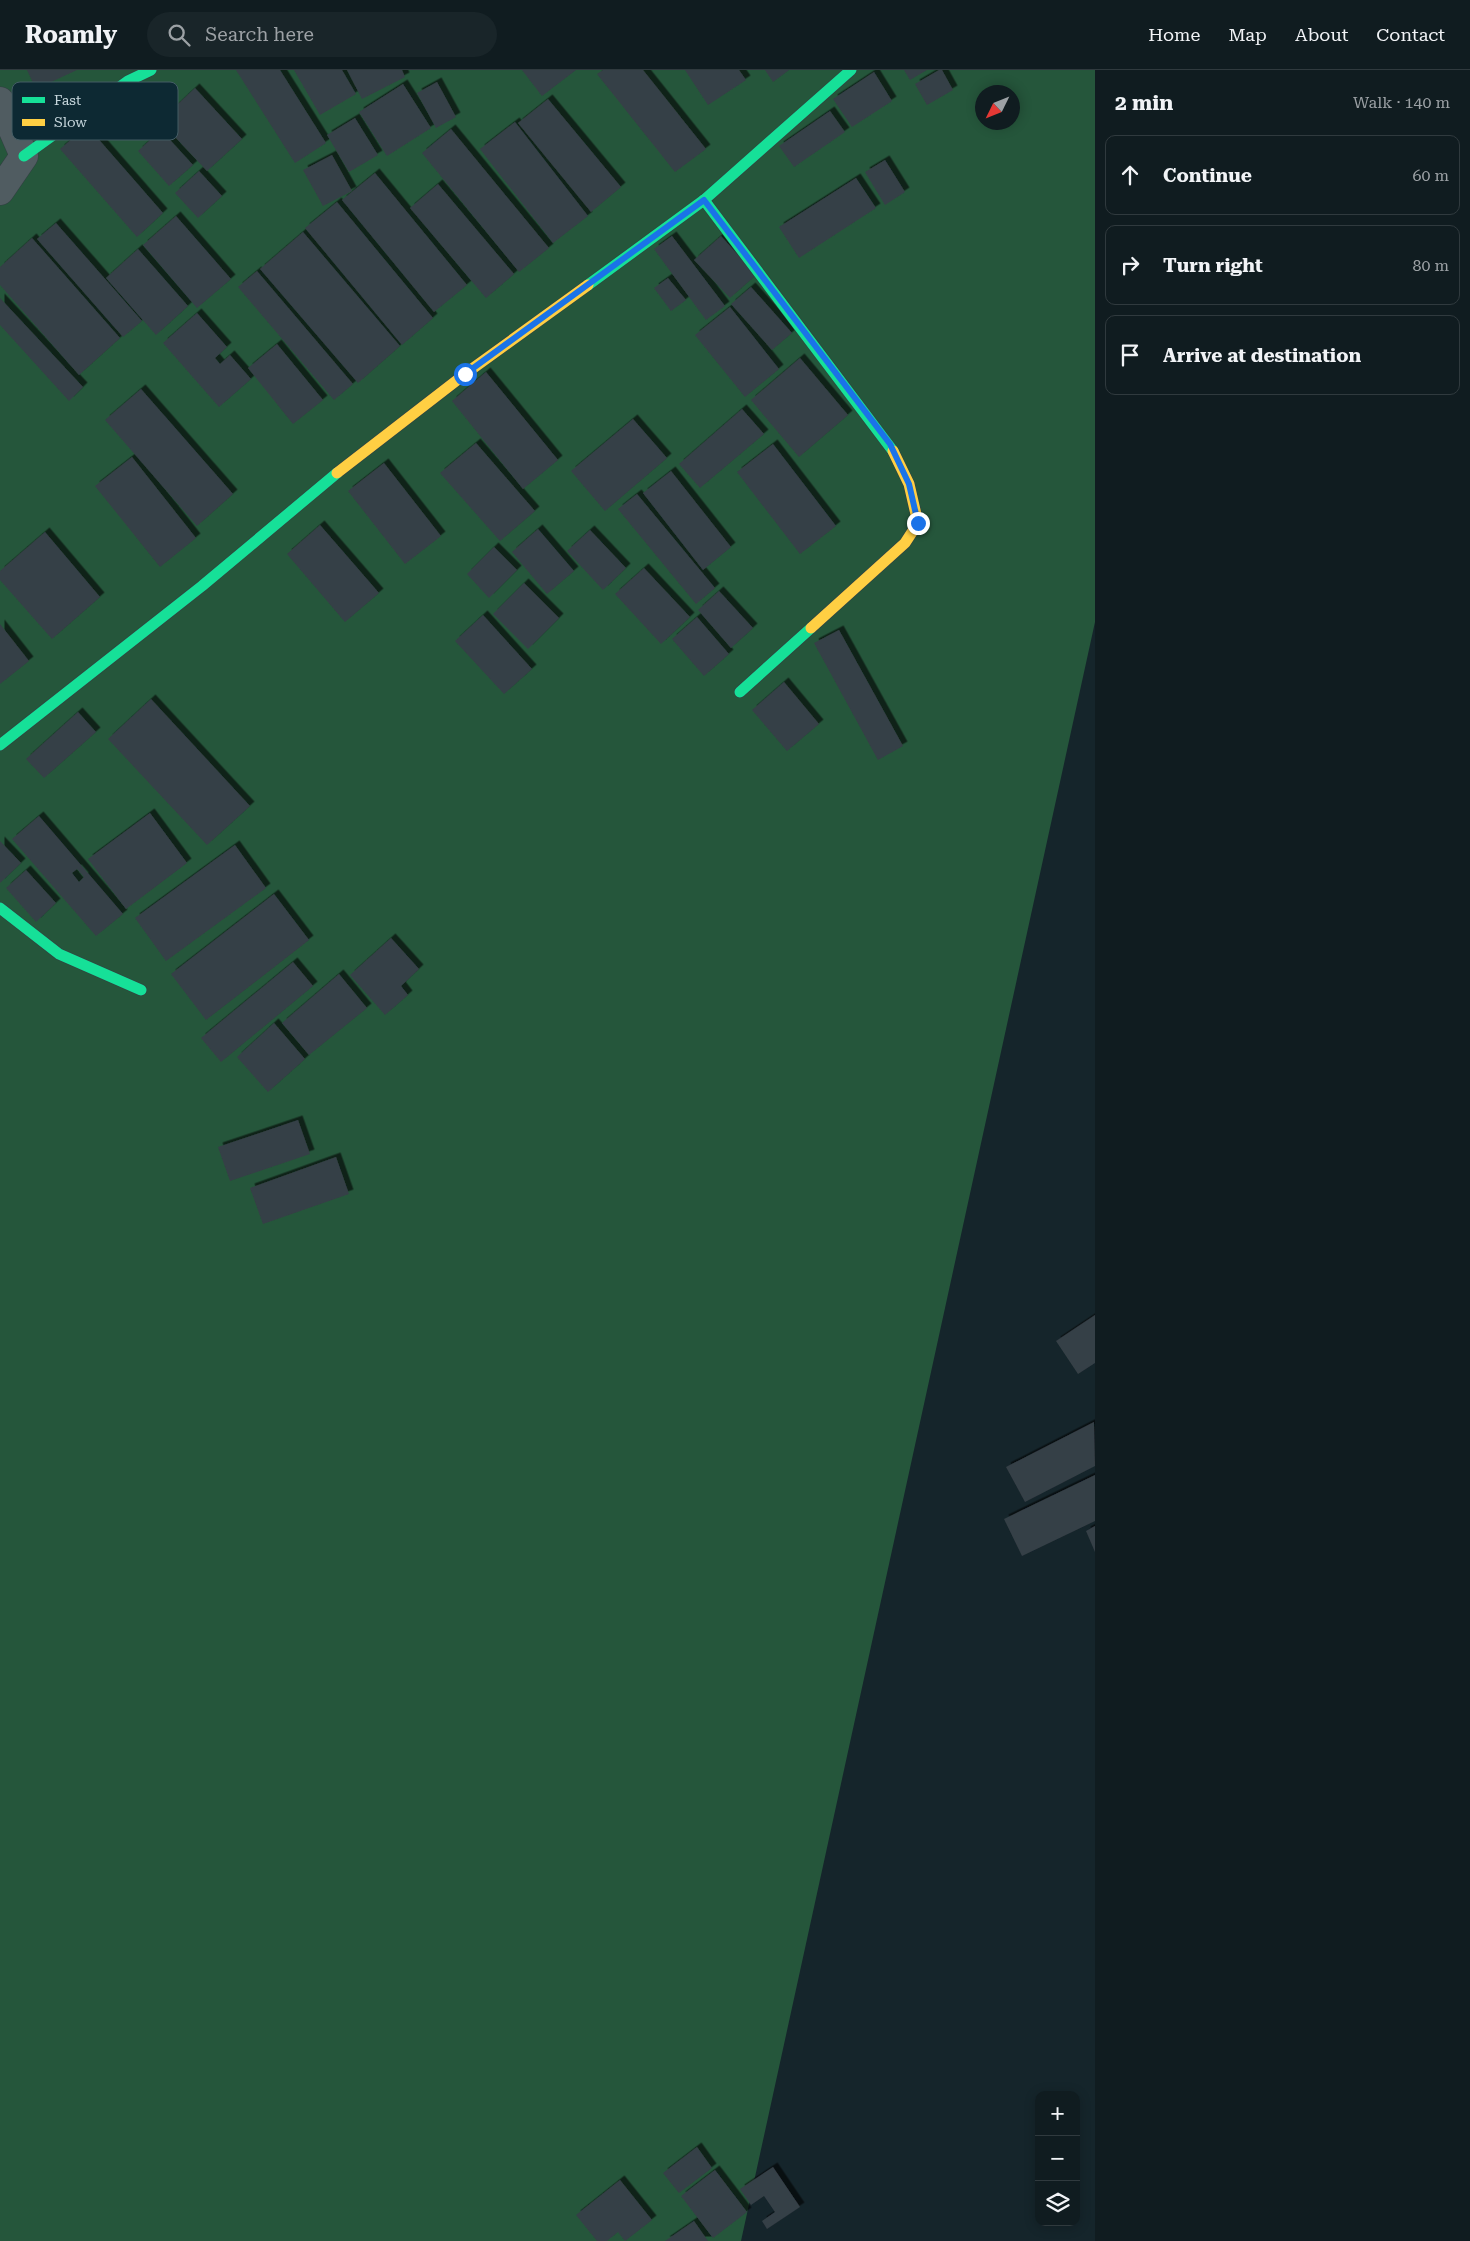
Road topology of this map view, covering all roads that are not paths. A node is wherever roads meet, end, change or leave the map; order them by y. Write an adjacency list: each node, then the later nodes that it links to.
1 (151, 70): 3 (street)
2 (851, 70): 10 (street)
3 (127, 82)
4 (0, 101): 5 (street)
5 (12, 128)
6 (17, 140): 8 (street)
7 (46, 140): 8 (street)
8 (24, 156): 9 (street)
9 (0, 191)
10 (704, 200): 11 (street); 12 (street)
11 (740, 692)
12 (0, 745)
13 (0, 908): 14 (street)
14 (141, 990)

